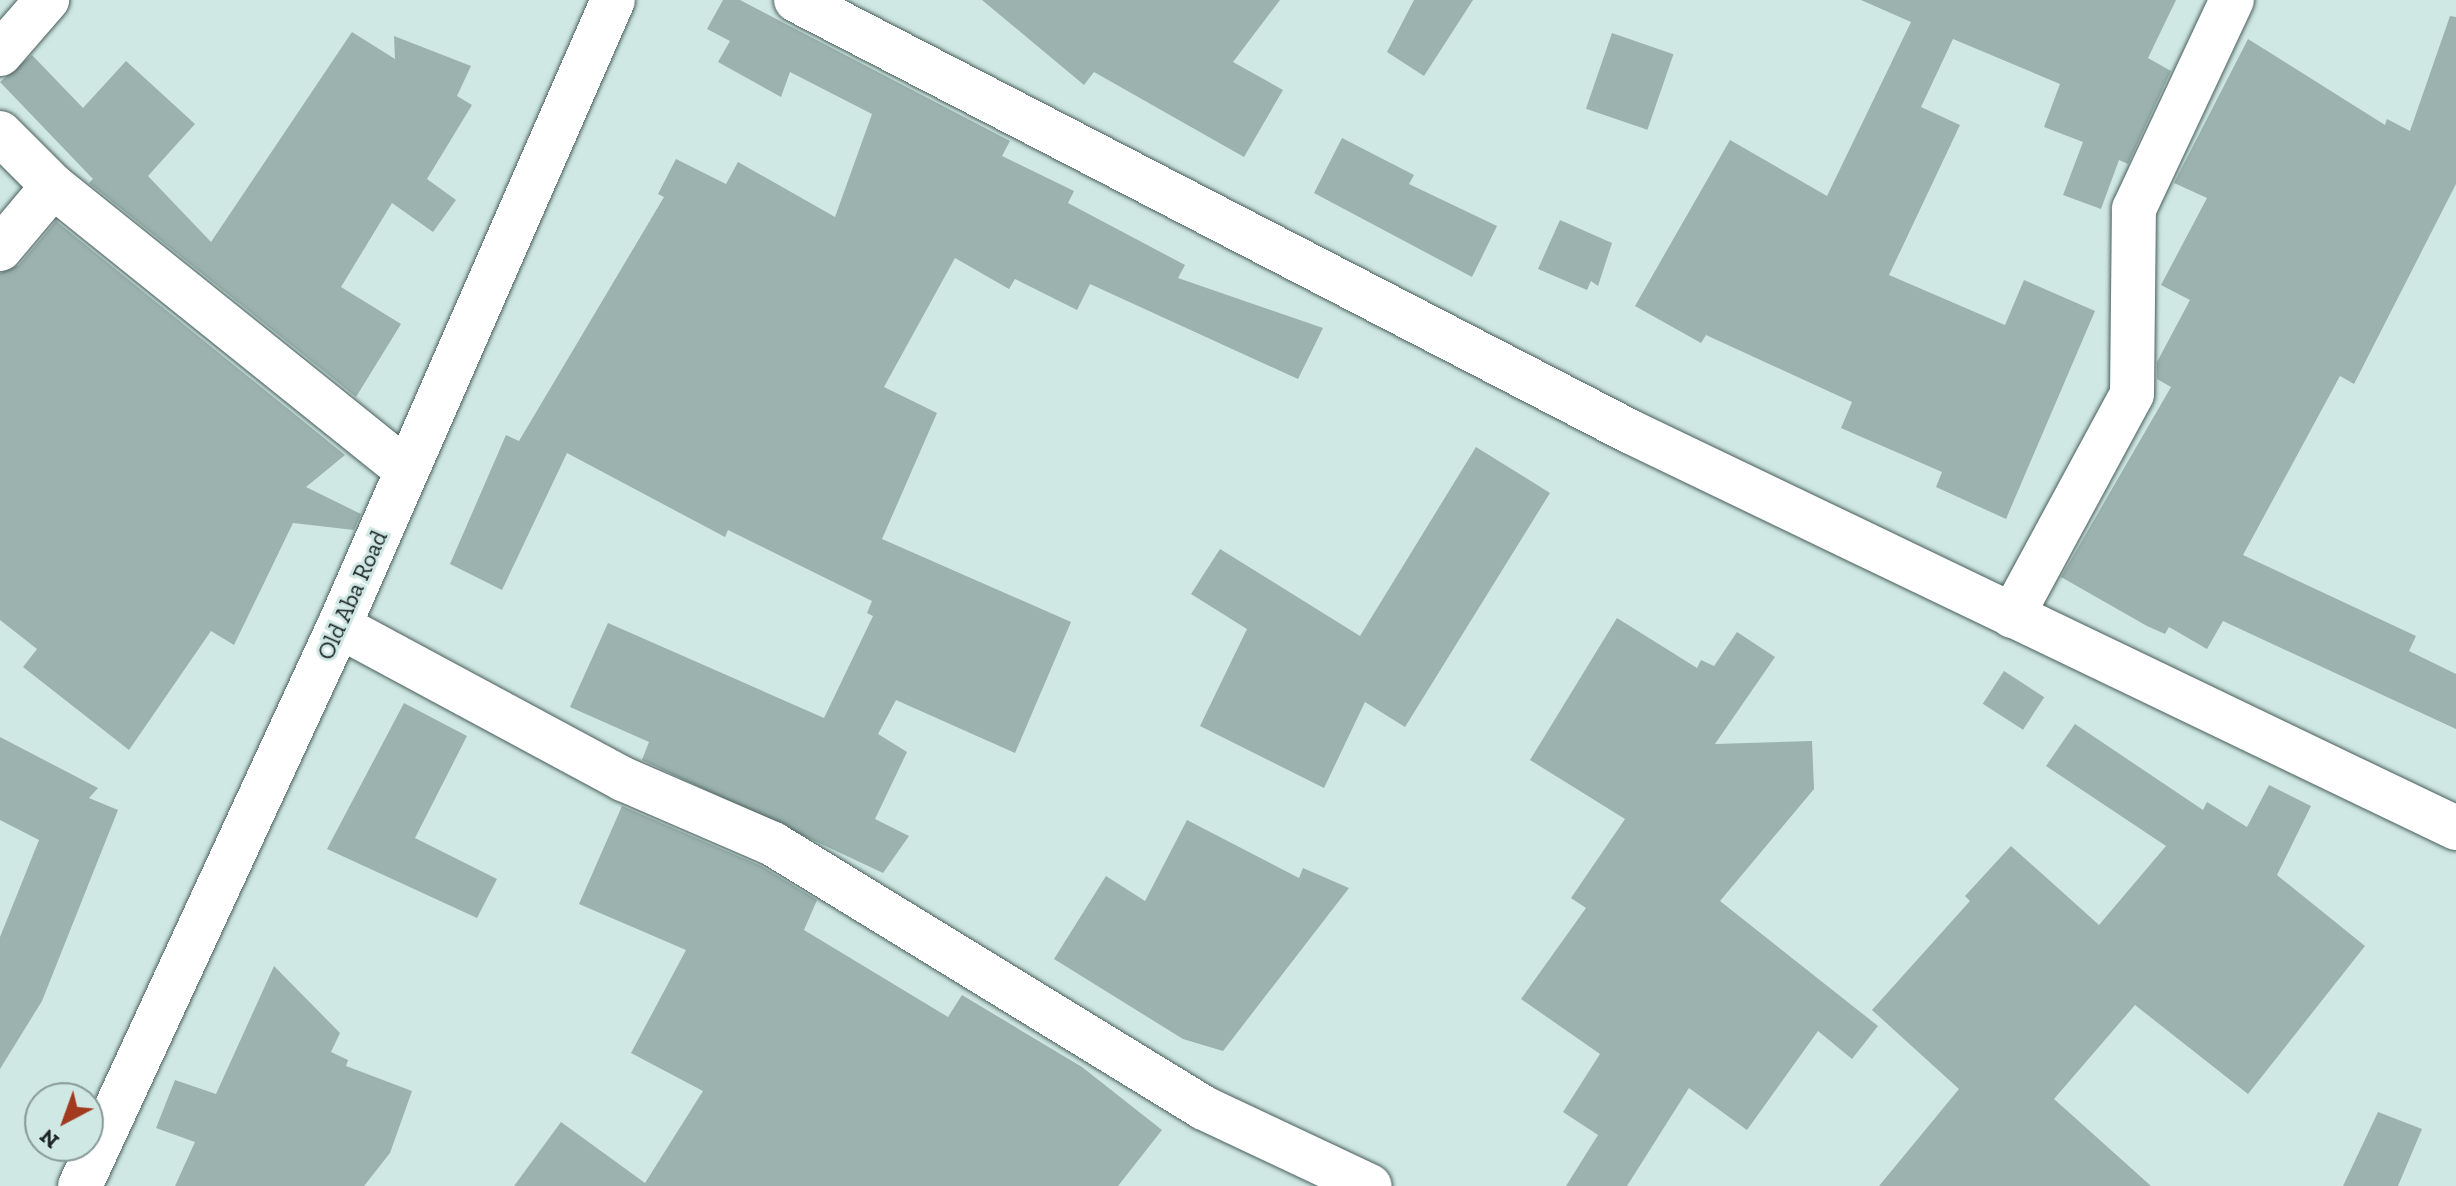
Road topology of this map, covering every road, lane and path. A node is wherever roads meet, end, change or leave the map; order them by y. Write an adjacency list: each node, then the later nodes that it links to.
1 (47, 0): 5 (street)
2 (613, 0): 9 (street, Old Aba Road)
3 (796, 0): 10 (street)
4 (2232, 0): 10 (street)
5 (0, 54)
6 (0, 133): 7 (street)
7 (53, 186): 8 (street); 9 (street)
8 (0, 249)
9 (407, 471): 11 (street, Old Aba Road)
10 (2012, 616): 12 (street)
11 (339, 626): 13 (street, Old Aba Road); 14 (street)
12 (2456, 828)
13 (80, 1186)
14 (1370, 1186)

